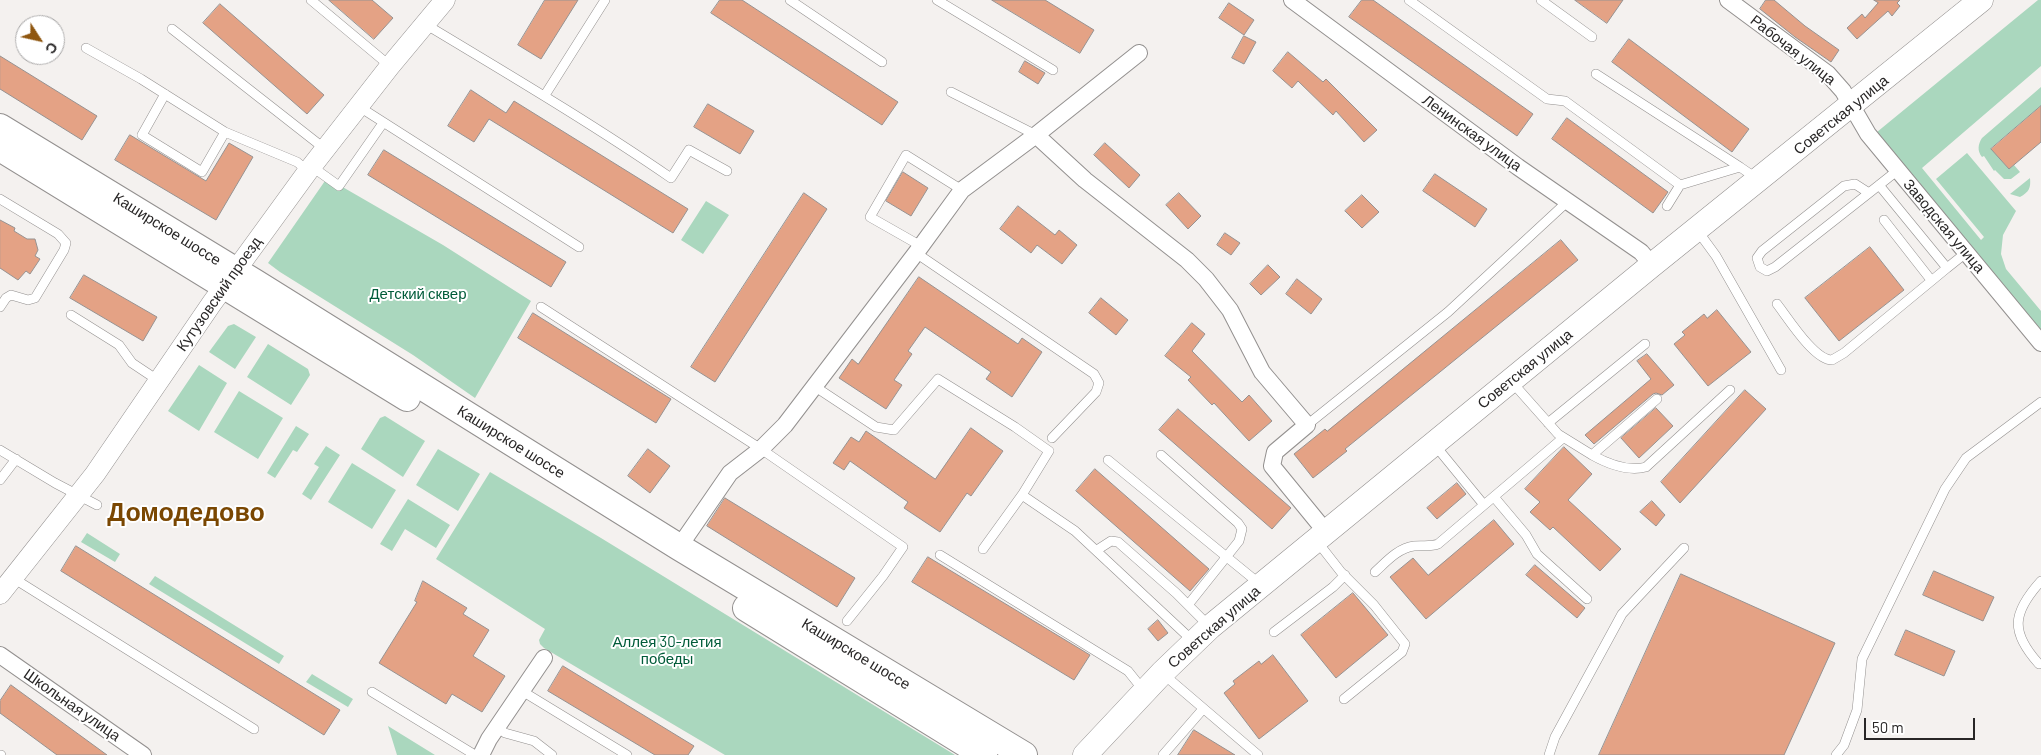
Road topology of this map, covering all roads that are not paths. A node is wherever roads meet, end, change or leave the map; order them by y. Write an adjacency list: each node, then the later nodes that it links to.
1 (311, 0): 17 (lane)
2 (445, 0): 11 (street, Кутузовский проезд)
3 (605, 0): 22 (lane)
4 (790, 0): 16 (lane)
5 (936, 0): 18 (lane)
6 (1292, 0): 40 (street, Ленинская улица)
7 (1409, 0): 35 (lane)
8 (1541, 0): 13 (lane)
9 (1728, 0): 24 (street, Рабочая улица)
10 (1981, 0): 24 (main road, Советская улица)
11 (424, 24): 17 (street, Кутузовский проезд); 22 (lane)
12 (172, 29): 30 (lane)
13 (1592, 37)
14 (86, 48): 21 (lane)
15 (1139, 53): 28 (street)
16 (882, 62)
17 (390, 66): 23 (street, Кутузовский проезд)
18 (1053, 70)
19 (1596, 74): 34 (lane)
20 (951, 92): 28 (lane)
21 (165, 94): 27 (lane); 27 (lane)
22 (545, 95): 33 (lane)
23 (358, 106): 25 (lane); 30 (street, Кутузовский проезд)
24 (1851, 106): 32 (street, Заводская улица); 34 (main road, Советская улица)
25 (383, 123): 31 (lane); 44 (lane)
26 (0, 127): 49 (main road, Каширское шоссе)
27 (225, 132): 31 (lane)
28 (1036, 135): 37 (street); 65 (street)
29 (0, 148): 49 (main road, Каширское шоссе)
30 (325, 149): 31 (street, Кутузовский проезд)
31 (310, 168): 49 (street, Кутузовский проезд)
32 (1898, 170): 36 (lane); 46 (street, Заводская улица)
33 (727, 171)
34 (1750, 174): 35 (lane); 43 (main road, Советская улица)
35 (1680, 185): 41 (lane)
36 (1879, 185): 38 (lane); 48 (lane)
37 (962, 190): 45 (street); 45 (lane)
38 (1869, 193): 38 (lane)
39 (0, 198): 52 (lane)
40 (1567, 202): 47 (street, Ленинская улица); 65 (lane)
41 (1667, 206)
42 (1884, 220): 50 (lane)
43 (1697, 230): 47 (main road, Советская улица); 57 (lane)
44 (579, 247)
45 (919, 250): 60 (street); 66 (lane)
46 (1967, 252): 48 (lane); 55 (street, Заводская улица)
47 (1652, 265): 59 (main road, Советская улица)
48 (1946, 268): 50 (lane)
49 (230, 278): 58 (street, Кутузовский проезд); 82 (main road, Каширское шоссе); 115 (main road, Каширское шоссе)
50 (1931, 280): 51 (lane)
51 (1777, 304)
52 (0, 307)
53 (541, 307): 69 (lane)
54 (71, 315): 58 (lane)
55 (2041, 343)
56 (1645, 344): 64 (lane)
57 (1781, 370)
58 (159, 381): 77 (street, Кутузовский проезд)
59 (1511, 381): 64 (lane); 68 (main road, Советская улица)
60 (814, 386): 69 (street); 76 (lane)
61 (1730, 390): 72 (lane)
62 (1658, 399): 72 (lane)
63 (2041, 402): 121 (lane)
64 (1548, 423): 67 (lane)
65 (1307, 425): 81 (street)
66 (1052, 438)
67 (1563, 438): 72 (lane); 78 (lane)
68 (1434, 444): 80 (lane); 81 (main road, Советская улица)
69 (761, 449): 82 (street); 96 (lane)
70 (0, 450): 73 (lane)
71 (1160, 455): 87 (lane)
72 (1592, 455)
73 (16, 459): 75 (lane); 77 (lane)
74 (1108, 460): 87 (lane)
75 (0, 480)
76 (1022, 495): 83 (lane); 85 (lane)
77 (78, 496): 79 (lane); 90 (street, Кутузовский проезд)
78 (1494, 497): 80 (lane); 94 (lane)
79 (97, 505)
80 (1484, 505): 88 (lane)
81 (1321, 536): 89 (lane); 92 (main road, Советская улица)
82 (679, 547): 116 (main road, Каширское шоссе)
83 (983, 548)
84 (1684, 548): 120 (lane)
85 (1097, 550): 95 (lane); 98 (lane)
86 (940, 555): 104 (lane)
87 (1227, 557): 92 (lane); 95 (lane)
88 (1374, 572)
89 (1345, 575): 97 (lane); 106 (lane)
90 (12, 578): 93 (street, Кутузовский проезд); 109 (lane)
91 (2041, 581): 101 (lane)
92 (1262, 585): 98 (main road, Советская улица)
93 (0, 594)
94 (1587, 599)
95 (1188, 605): 98 (lane)
96 (847, 621)
97 (1274, 632)
98 (1202, 635): 102 (main road, Советская улица)
99 (0, 655): 110 (street, Школьная улица)
100 (544, 658): 103 (street)
101 (2039, 664)
102 (1162, 673): 104 (main road, Советская улица); 107 (lane)
103 (522, 691): 108 (street); 114 (lane)
104 (1144, 691): 117 (main road, Советская улица)
105 (372, 692): 111 (lane)
106 (1344, 699)
107 (1204, 709): 118 (lane); 119 (lane)
108 (497, 728): 112 (street); 113 (lane)
109 (254, 729)
110 (143, 755)
111 (475, 755)
112 (481, 755)
113 (552, 755)
114 (627, 755)
115 (984, 755)
116 (1024, 755)
117 (1085, 755)
118 (1163, 755)
119 (1258, 755)
120 (1549, 755)
121 (1836, 755)

